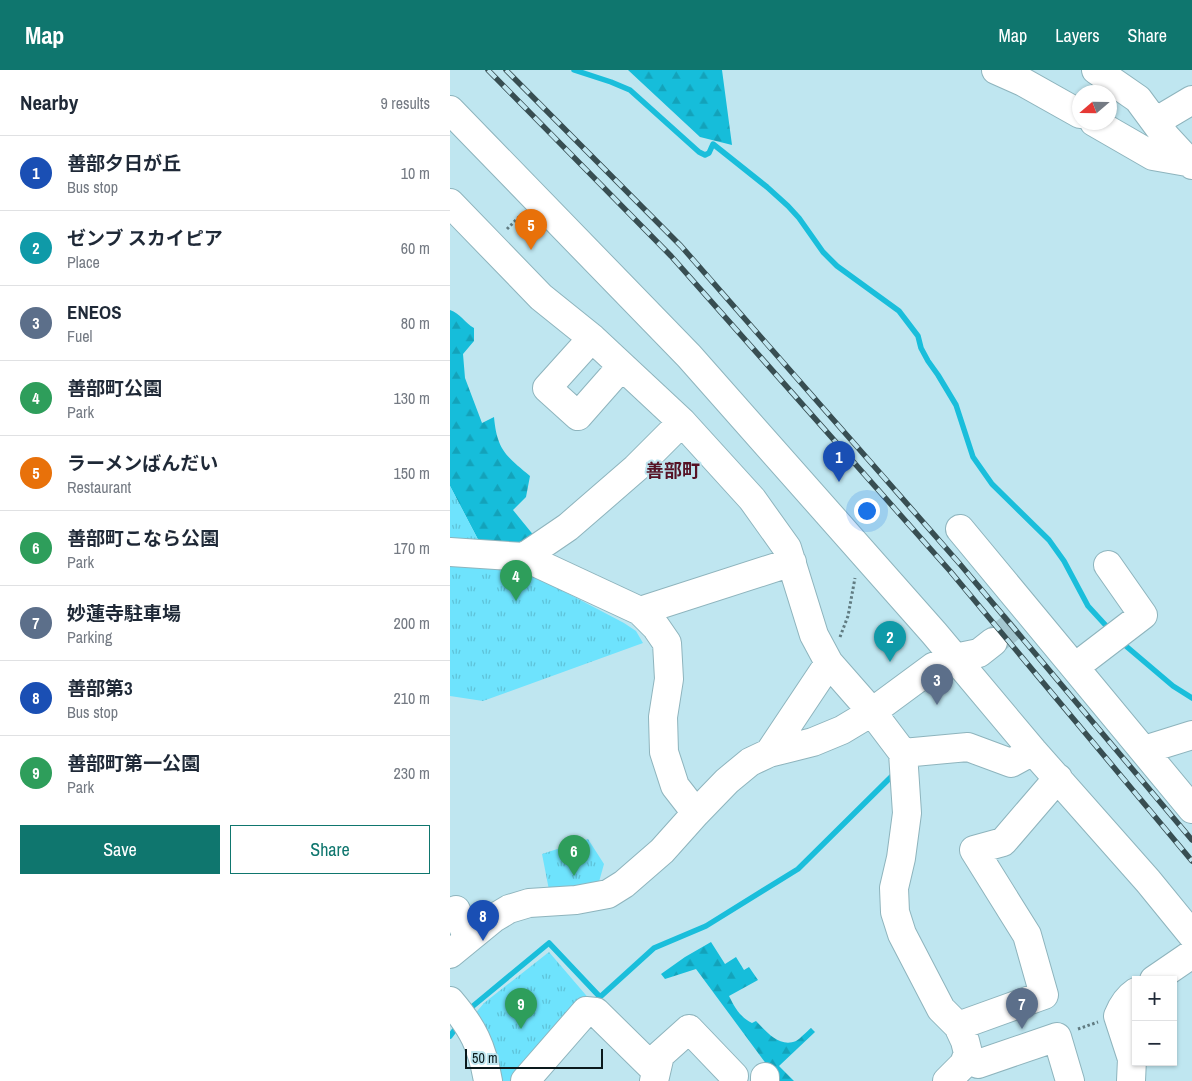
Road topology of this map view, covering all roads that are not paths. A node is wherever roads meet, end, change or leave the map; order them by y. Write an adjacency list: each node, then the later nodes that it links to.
1 (996, 70): 5 (street)
2 (1096, 70): 6 (street)
3 (1192, 100): 6 (street)
4 (450, 110): 20 (street)
5 (1072, 110)
6 (1161, 129): 8 (street)
7 (1108, 130): 8 (street)
8 (1190, 164)
9 (450, 203): 10 (street)
10 (592, 338): 11 (street); 11 (street)
11 (622, 366): 12 (street)
12 (682, 422): 15 (street); 16 (street)
13 (960, 529): 22 (street)
14 (450, 552): 15 (street)
15 (524, 557): 18 (street)
16 (792, 562): 18 (street); 21 (street)
17 (1108, 566): 22 (street)
18 (640, 611): 31 (street)
19 (993, 642): 20 (street)
20 (955, 658): 23 (street); 26 (street)
21 (829, 663): 23 (street); 27 (street)
22 (1075, 667): 25 (street)
23 (872, 712): 27 (street); 28 (street)
24 (1192, 735): 25 (street)
25 (1144, 750): 30 (street)
26 (1033, 751): 28 (street); 29 (street)
27 (769, 753): 31 (street)
28 (903, 753): 39 (street)
29 (1058, 778): 33 (street); 39 (street)
30 (1192, 809)
31 (696, 813): 34 (street)
32 (456, 910): 34 (street)
33 (1192, 936)
34 (459, 946)
35 (1192, 954): 36 (street)
36 (1160, 976)
37 (1132, 995): 46 (street)
38 (450, 1001): 43 (street)
39 (958, 1026): 40 (street)
40 (965, 1068): 45 (street)
41 (655, 1076): 42 (street); 44 (street)
42 (734, 1076)
43 (488, 1081)
44 (525, 1081)
45 (1070, 1081)
46 (1131, 1081)

